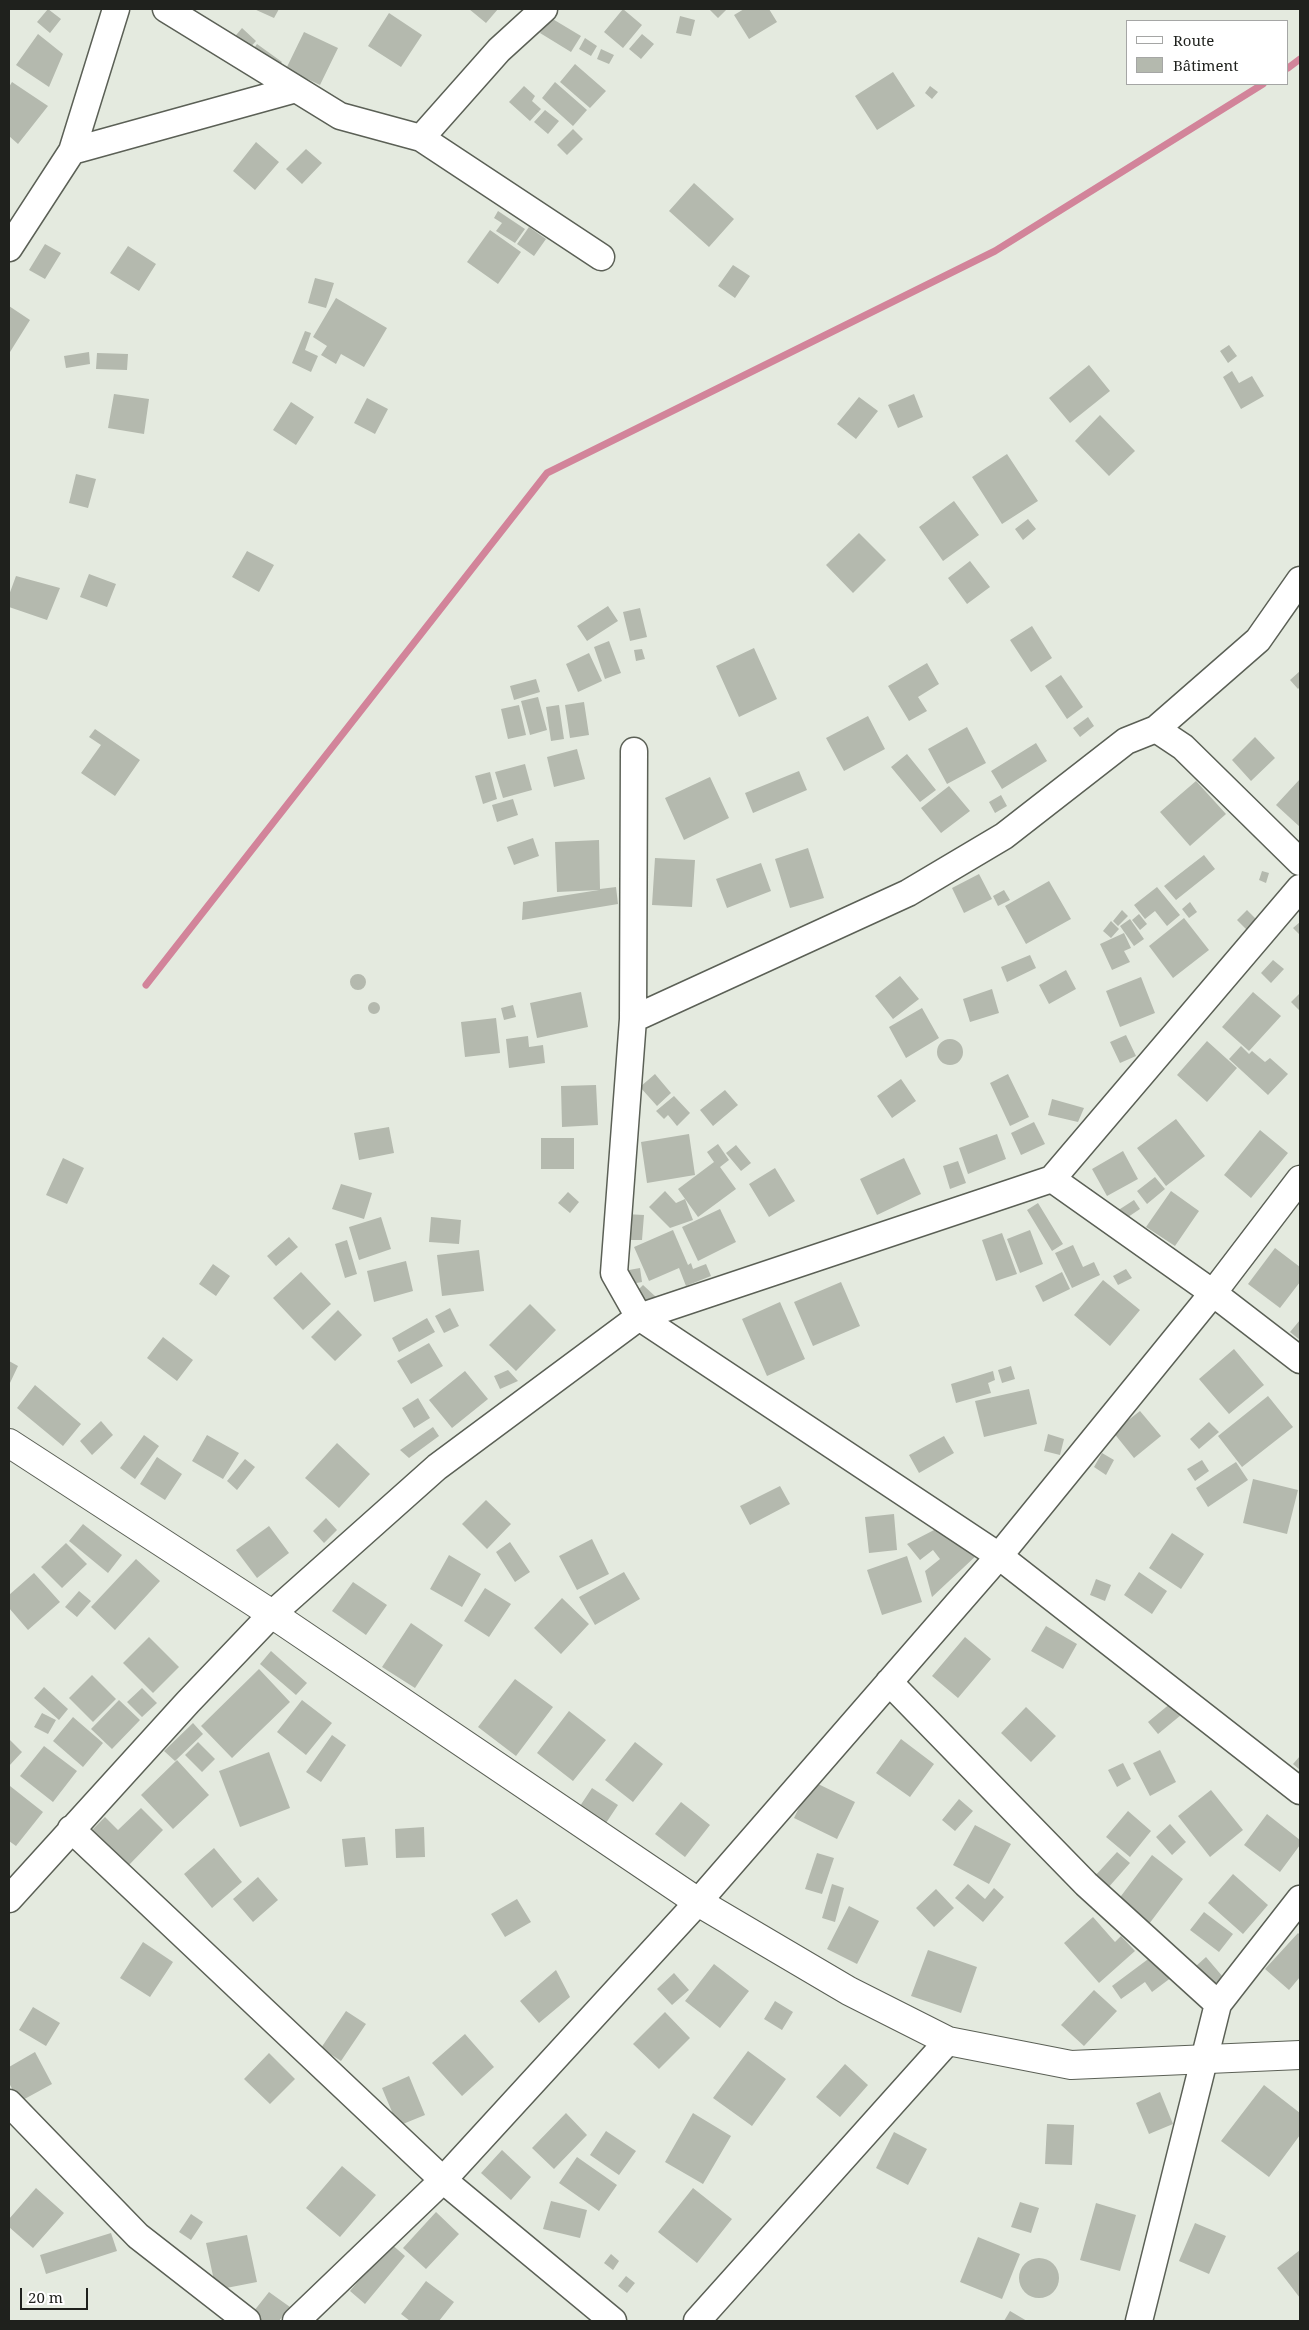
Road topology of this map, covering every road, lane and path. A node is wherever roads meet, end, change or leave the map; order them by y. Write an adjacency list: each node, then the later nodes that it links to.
1 (116, 9): 6 (street)
2 (166, 9): 4 (street)
3 (544, 9): 5 (street)
4 (296, 89): 5 (street); 6 (street)
5 (421, 138): 8 (street)
6 (72, 151): 7 (street)
7 (9, 248)
8 (601, 257)
9 (1300, 580): 10 (street)
10 (1156, 729): 12 (street); 14 (street)
11 (634, 751): 14 (street)
12 (1300, 862)
13 (1300, 888): 15 (street)
14 (633, 1019): 18 (street)
15 (1052, 1178): 17 (street); 18 (street)
16 (1300, 1179): 17 (street)
17 (1213, 1293): 19 (street); 21 (street)
18 (640, 1317): 21 (street); 22 (street)
19 (1300, 1360)
20 (9, 1443): 22 (street)
21 (999, 1556): 23 (street); 24 (street)
22 (272, 1614): 25 (street); 28 (street)
23 (889, 1682): 28 (street); 29 (street)
24 (1300, 1791)
25 (71, 1829): 26 (street); 34 (street)
26 (9, 1899)
27 (1300, 1899): 29 (street)
28 (698, 1902): 30 (street); 34 (street)
29 (1218, 2004): 32 (street)
30 (948, 2041): 32 (street); 38 (street)
31 (1300, 2055): 32 (street)
32 (1204, 2060): 39 (street)
33 (9, 2103): 35 (street)
34 (443, 2180): 36 (street); 37 (street)
35 (247, 2321)
36 (296, 2321)
37 (613, 2321)
38 (697, 2321)
39 (1139, 2321)

